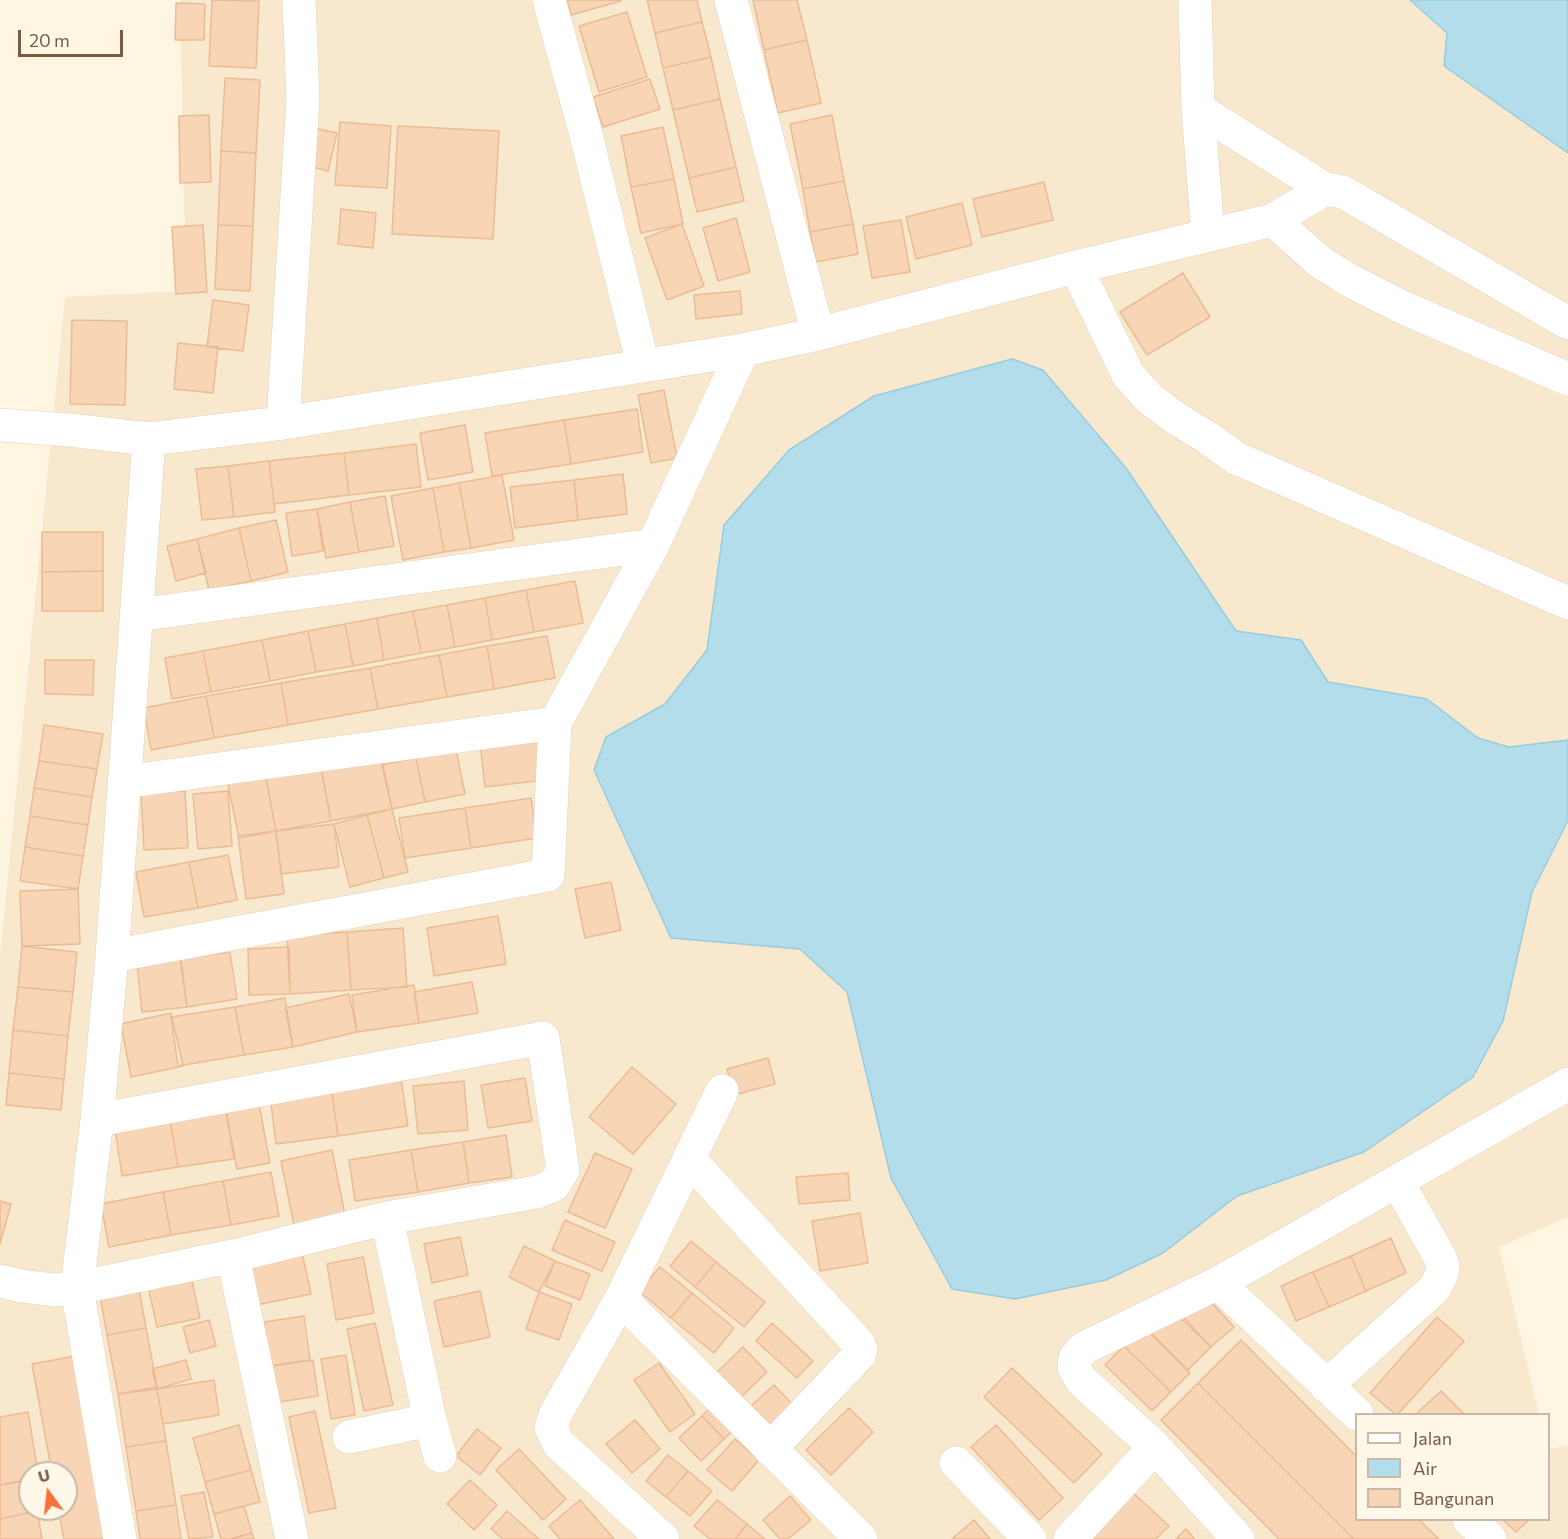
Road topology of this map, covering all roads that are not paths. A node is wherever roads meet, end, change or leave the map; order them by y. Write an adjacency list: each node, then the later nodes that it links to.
1 (299, 0): 15 (street)
2 (549, 0): 13 (street)
3 (730, 0): 11 (street)
4 (1195, 0): 5 (street)
5 (1198, 109): 6 (street); 8 (street)
6 (1324, 189): 7 (street); 10 (street)
7 (1273, 220): 8 (street); 14 (street)
8 (1208, 235): 9 (street)
9 (1076, 267): 11 (street); 19 (street)
10 (1568, 323)
11 (818, 334): 12 (street)
12 (742, 350): 13 (street); 18 (street)
13 (644, 365): 15 (street)
14 (1568, 379)
15 (283, 423): 17 (street)
16 (0, 425): 17 (street)
17 (149, 439): 20 (street)
18 (653, 545): 20 (street); 21 (street)
19 (1568, 603)
20 (137, 615): 22 (street)
21 (555, 723): 22 (street); 23 (street)
22 (124, 782): 23 (street)
23 (111, 956): 26 (street)
24 (1568, 1084): 28 (street)
25 (722, 1091): 27 (street)
26 (97, 1120): 29 (street); 33 (street)
27 (688, 1159): 34 (street); 40 (street)
28 (1397, 1181): 32 (street); 35 (street)
29 (387, 1218): 30 (street); 37 (street)
30 (233, 1256): 33 (street); 45 (street)
31 (0, 1281): 33 (street)
32 (1218, 1283): 35 (street); 39 (street)
33 (77, 1288): 44 (street)
34 (621, 1299): 40 (street); 46 (street)
35 (1326, 1386): 36 (street)
36 (1356, 1413)
37 (430, 1420): 38 (street); 41 (street)
38 (349, 1437)
39 (1155, 1447): 49 (street); 50 (street)
40 (770, 1449): 47 (street)
41 (440, 1456)
42 (956, 1463): 48 (street)
43 (1470, 1521): 51 (street)
44 (120, 1539)
45 (292, 1539)
46 (663, 1539)
47 (861, 1539)
48 (1030, 1539)
49 (1070, 1539)
50 (1238, 1539)
51 (1490, 1539)

